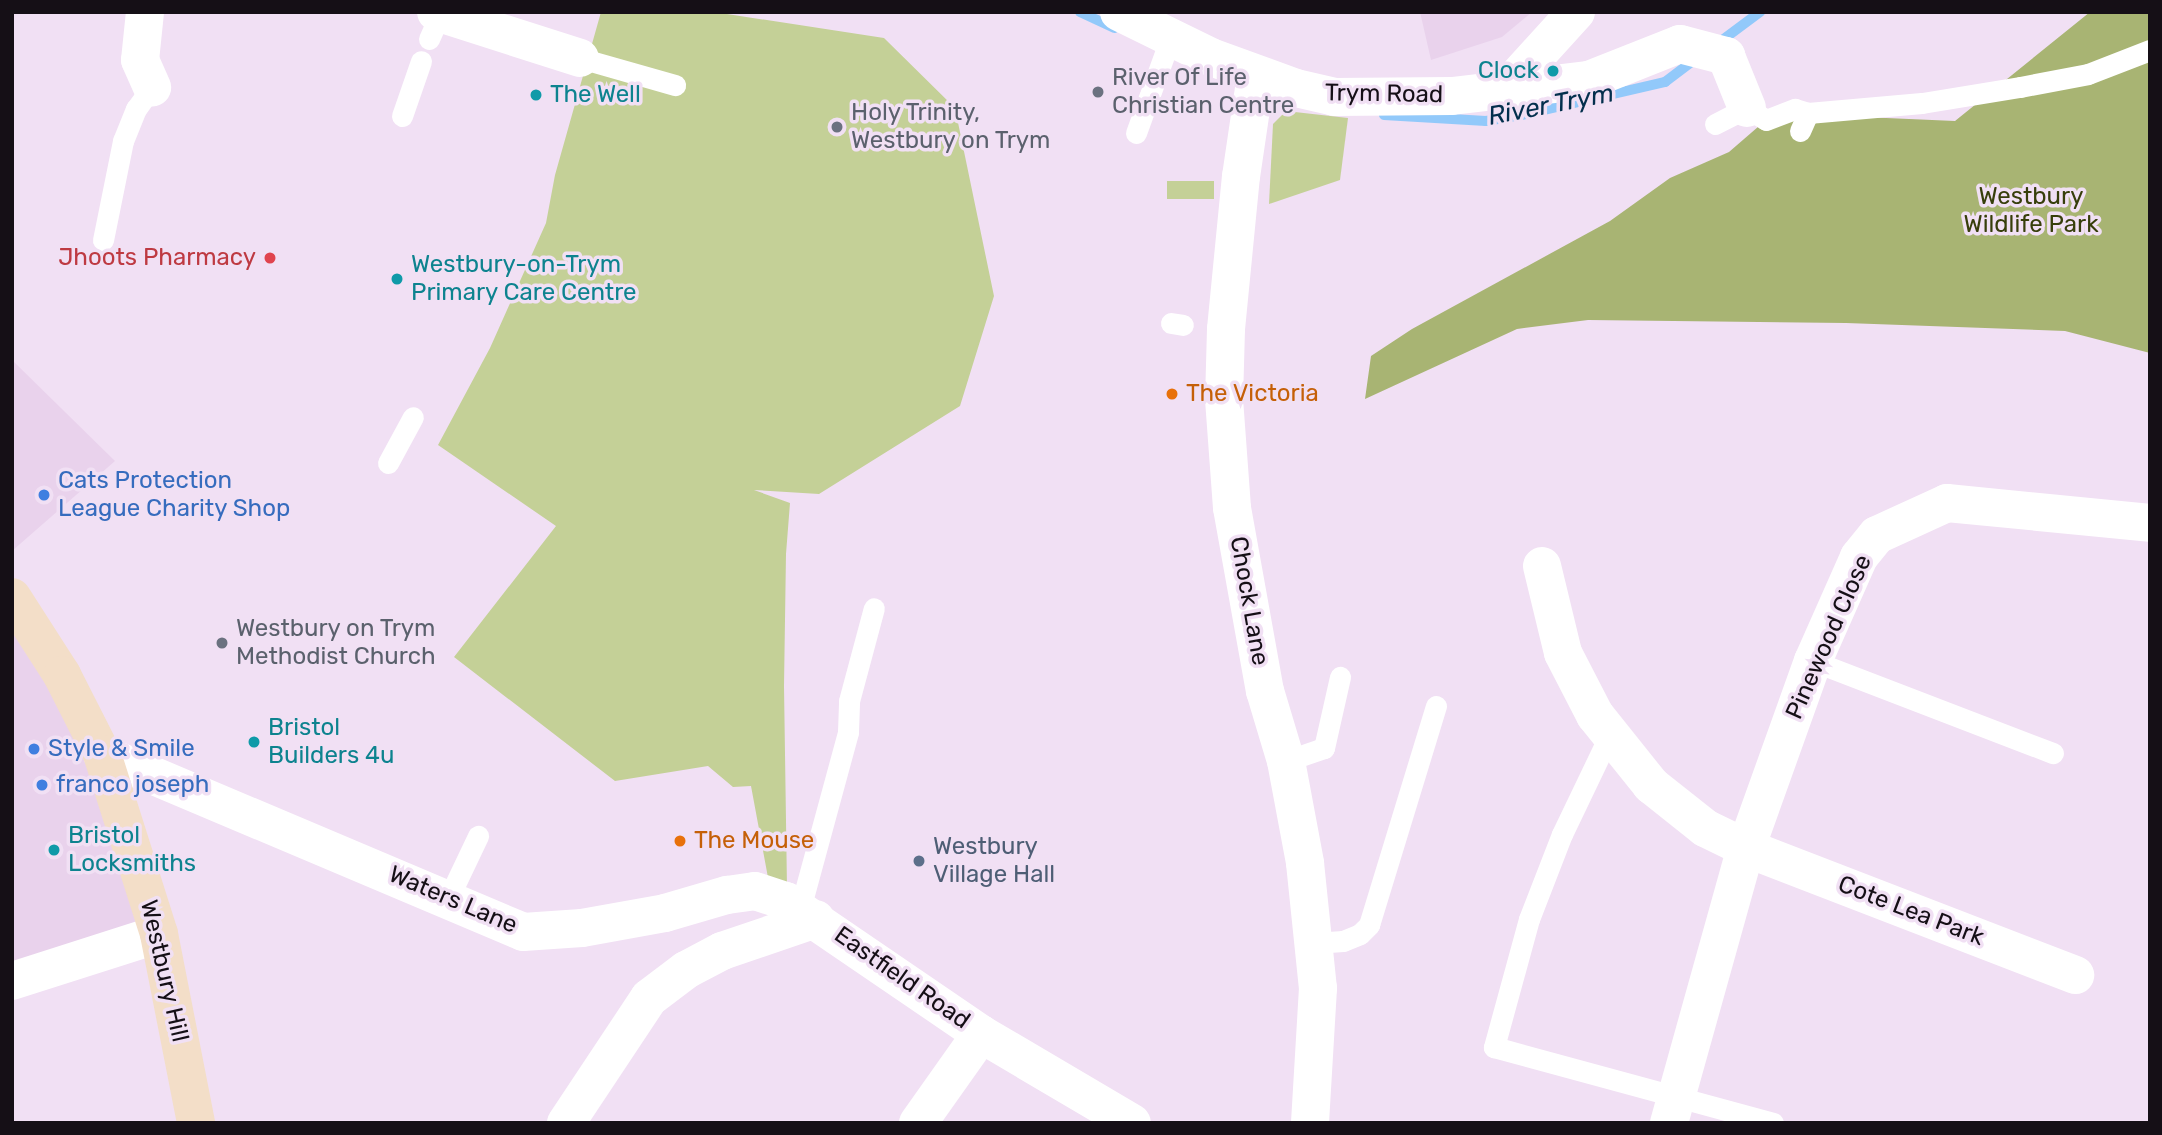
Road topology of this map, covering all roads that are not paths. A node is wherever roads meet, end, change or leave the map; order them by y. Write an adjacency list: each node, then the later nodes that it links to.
1 (145, 12): 11 (street)
2 (1119, 12): 5 (street, Trym Road)
3 (1576, 12): 12 (street)
4 (435, 22): 7 (street)
5 (1170, 39): 9 (street, Trym Road); 15 (lane)
6 (2150, 50): 14 (lane)
7 (580, 58): 10 (lane)
8 (421, 61): 13 (lane)
9 (1256, 75): 12 (street, Trym Road); 29 (street, Chock Lane)
10 (675, 85)
11 (152, 87): 16 (lane)
12 (1506, 89): 14 (street, Trym Road)
13 (401, 116)
14 (1731, 116)
15 (1136, 133)
16 (103, 240)
17 (413, 417): 18 (lane)
18 (388, 463)
19 (2150, 523): 23 (street, Pinewood Close)
20 (1542, 566): 26 (street, Cote Lea Park)
21 (12, 597): 28 (main road, Westbury Hill)
22 (874, 608): 33 (lane)
23 (1813, 661): 27 (lane); 31 (street, Pinewood Close)
24 (1340, 677): 29 (lane)
25 (1436, 706): 35 (lane)
26 (1610, 734): 31 (street, Cote Lea Park); 39 (lane)
27 (2053, 752)
28 (102, 754): 32 (street, Waters Lane); 34 (main road, Westbury Hill)
29 (1286, 761): 35 (street, Chock Lane)
30 (478, 836): 32 (lane)
31 (1746, 848): 36 (street, Cote Lea Park); 39 (street)
32 (448, 900): 33 (street, Waters Lane)
33 (808, 914): 38 (street, Eastfield Road); 42 (street, Eastfield Road)
34 (159, 934): 37 (street); 41 (main road, Westbury Hill)
35 (1314, 943): 44 (street, Chock Lane)
36 (2075, 975)
37 (12, 981)
38 (981, 1034): 40 (street); 43 (street, Eastfield Road)
39 (1672, 1111): 45 (lane)
40 (923, 1121)
41 (196, 1123)
42 (566, 1123)
43 (1132, 1123)
44 (1310, 1123)
45 (1773, 1123)

